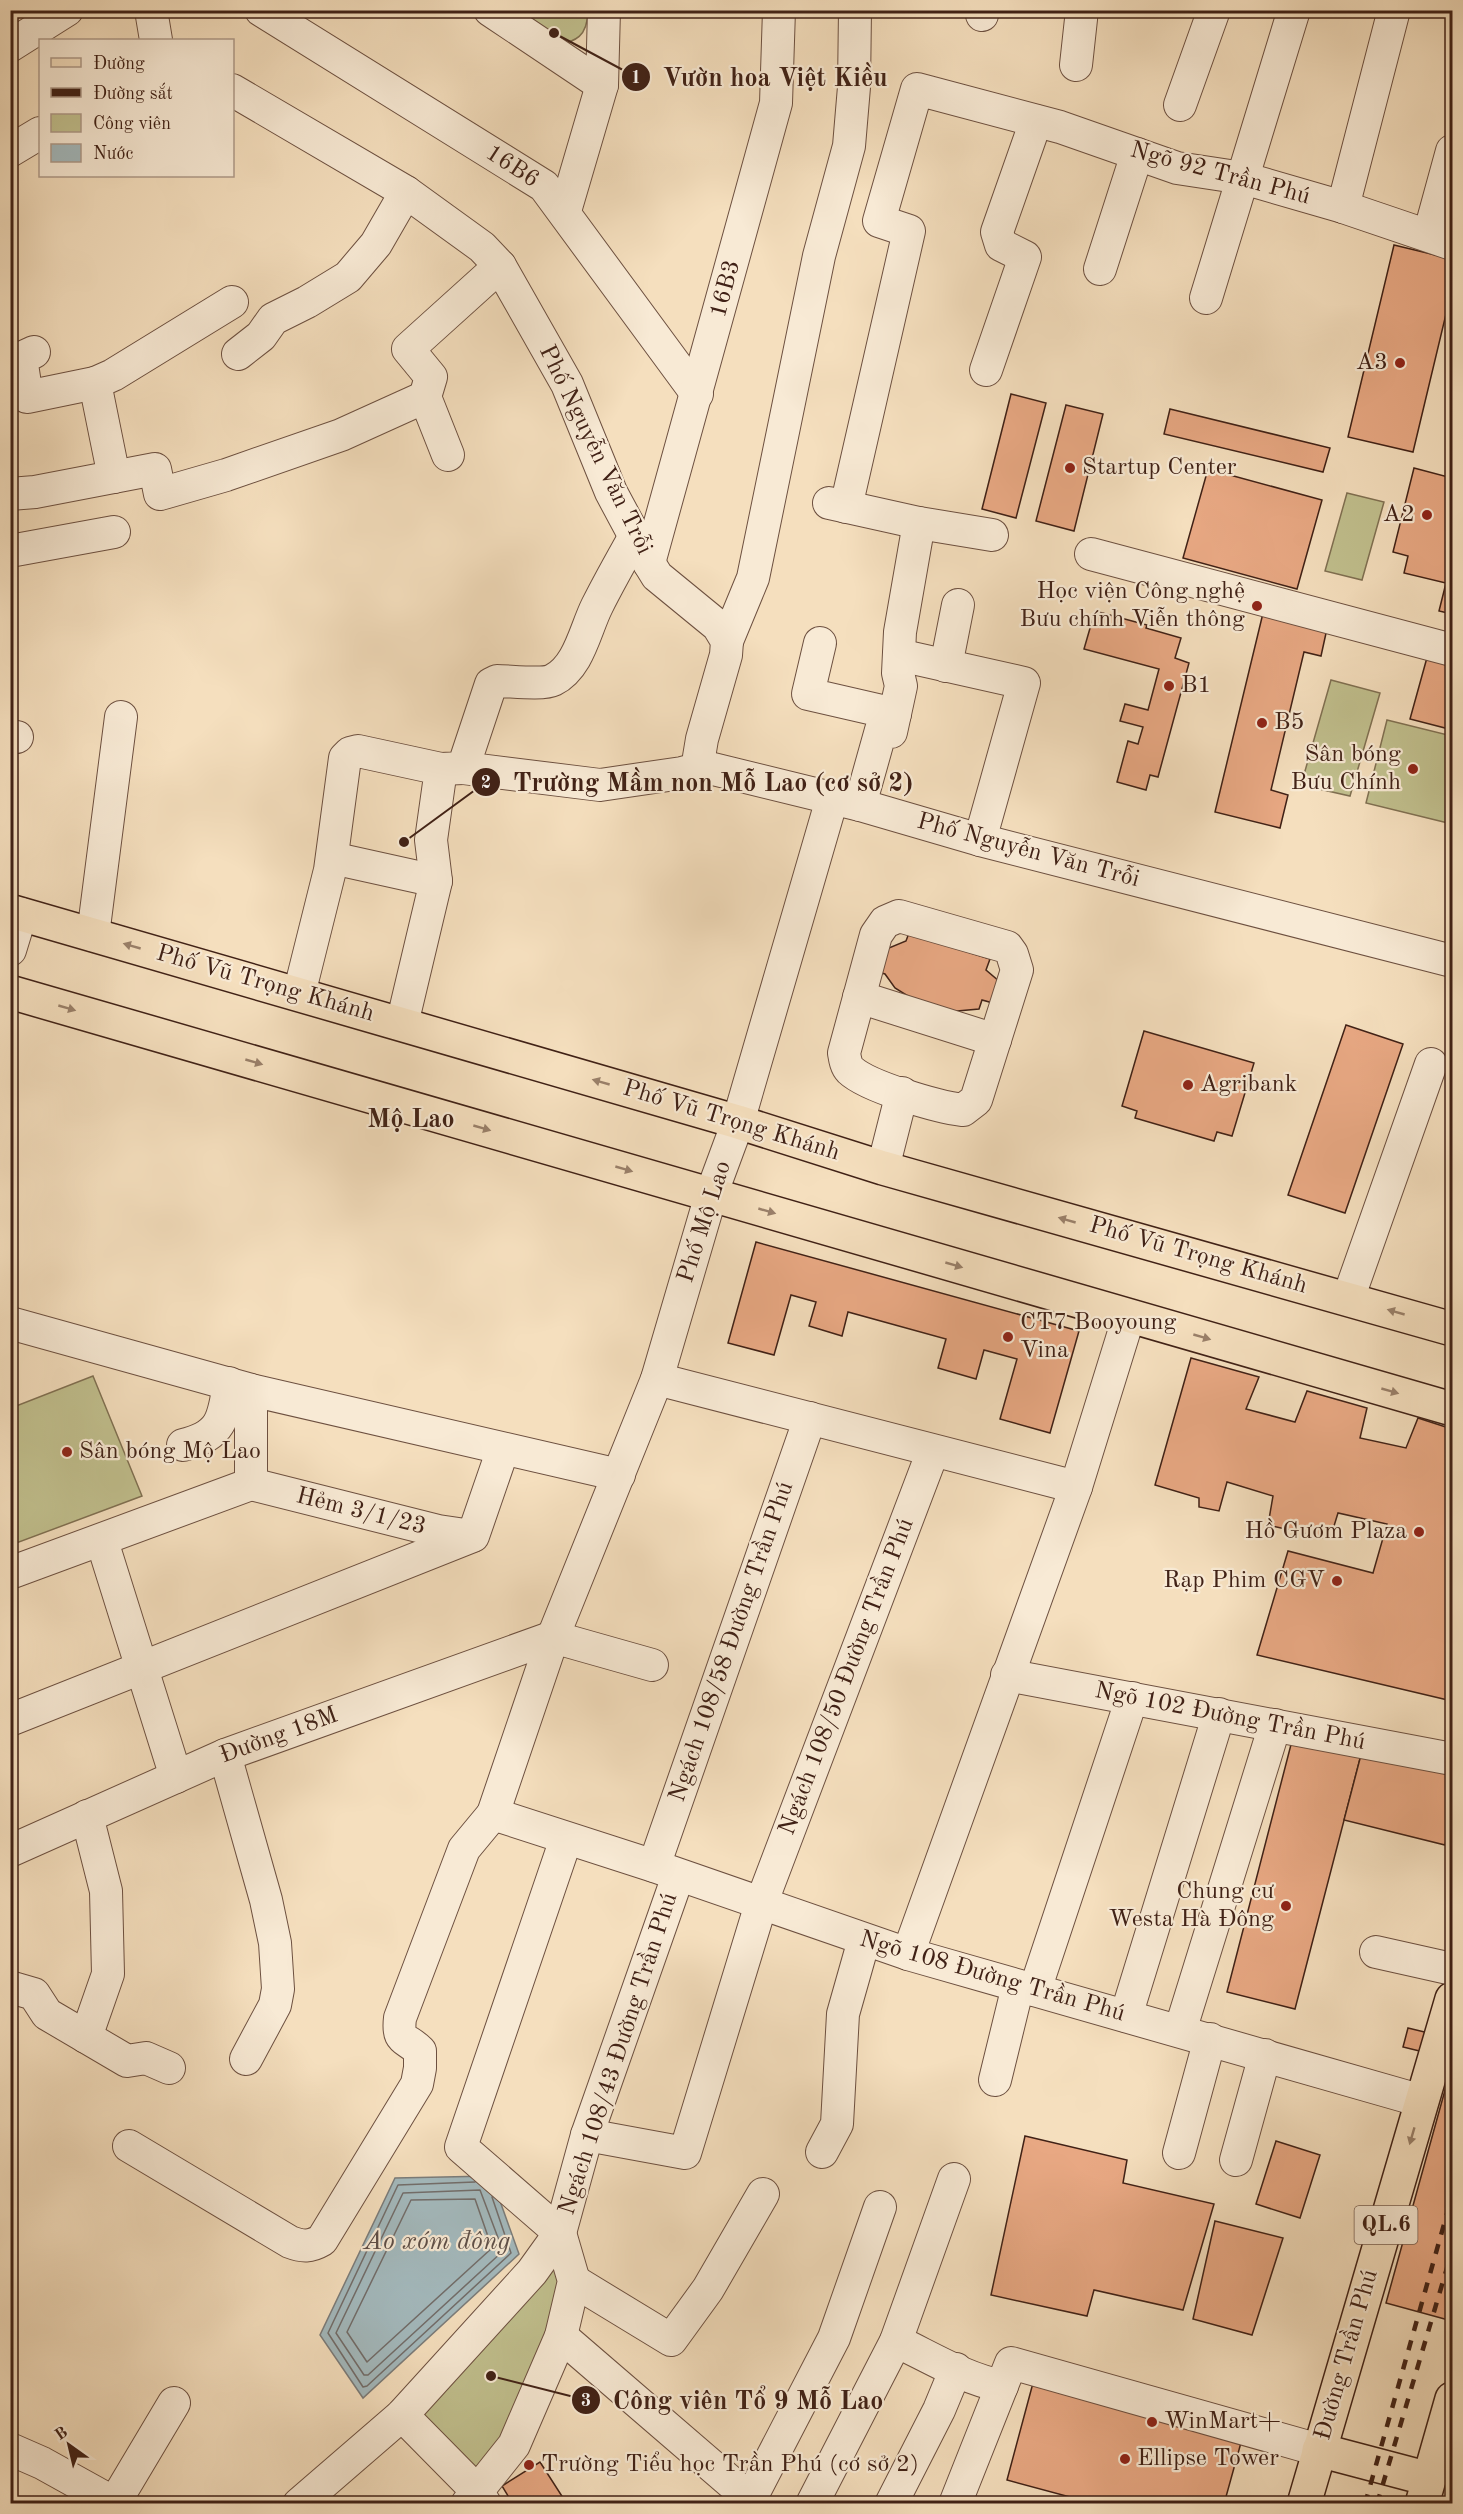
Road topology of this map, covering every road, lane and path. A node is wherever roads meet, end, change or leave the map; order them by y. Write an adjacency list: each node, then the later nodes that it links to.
1 (67, 10): 13 (street)
2 (152, 10): 12 (street)
3 (261, 10): 26 (street, 16B6)
4 (490, 10): 15 (street)
5 (604, 10): 15 (street)
6 (779, 10): 36 (street, 16B3)
7 (855, 10): 48 (street)
8 (1082, 10): 14 (street)
9 (1214, 10): 17 (street)
10 (1294, 10): 23 (street)
11 (1394, 10): 25 (street)
12 (156, 39)
13 (10, 46)
14 (1076, 65)
15 (602, 85): 26 (street)
16 (234, 91): 24 (street, Phố Nguyễn Văn Trỗi)
17 (1180, 105)
18 (1036, 121): 22 (street, Ngõ 92 Trần Phú); 34 (street); 41 (street, Ngõ 92 Trần Phú)
19 (39, 134): 21 (street)
20 (1452, 151): 27 (street)
21 (10, 152)
22 (1137, 154): 23 (street, Ngõ 92 Trần Phú); 29 (street)
23 (1243, 178): 25 (street, Ngõ 92 Trần Phú); 30 (street)
24 (406, 192): 28 (street, Phố Nguyễn Văn Trỗi); 33 (street)
25 (1343, 207): 27 (street, Ngõ 92 Trần Phú)
26 (565, 211): 36 (street, 16B6)
27 (1441, 240)
28 (500, 266): 37 (street); 44 (street, Phố Nguyễn Văn Trỗi)
29 (1100, 269)
30 (1206, 298)
31 (232, 302): 35 (street)
32 (34, 352): 35 (street)
33 (238, 354)
34 (986, 370)
35 (95, 382): 39 (street)
36 (697, 394): 44 (street, 16B3)
37 (425, 397): 38 (street); 39 (street)
38 (448, 455)
39 (114, 477): 40 (street)
40 (10, 494)
41 (919, 522): 43 (street); 51 (street)
42 (114, 532): 45 (street)
43 (992, 535)
44 (642, 550): 48 (street, Phố Nguyễn Văn Trỗi); 55 (street, 16B3)
45 (10, 551)
46 (1091, 554): 50 (street)
47 (958, 605): 52 (street)
48 (727, 641): 56 (street)
49 (820, 643): 53 (street)
50 (1452, 650)
51 (899, 655): 52 (street); 53 (street)
52 (946, 666): 58 (street)
53 (895, 714): 57 (street, Phố Mộ Lao)
54 (121, 717): 62 (street)
55 (442, 767): 56 (street); 59 (street); 60 (street)
56 (705, 767): 57 (street, Phố Nguyễn Văn Trỗi)
57 (846, 802): 58 (street, Phố Nguyễn Văn Trỗi); 72 (street, Phố Mộ Lao)
58 (980, 840): 64 (street, Phố Nguyễn Văn Trỗi)
59 (332, 858): 60 (street); 66 (street)
60 (436, 881): 68 (street)
61 (16, 912): 62 (main road, Phố Vũ Trọng Khánh); 63 (street)
62 (93, 935): 66 (main road, Phố Vũ Trọng Khánh, one-way to 62)
63 (10, 950)
64 (1452, 961)
65 (10, 992): 74 (main road, one-way to 74)
66 (299, 994): 68 (main road, Phố Vũ Trọng Khánh)
67 (859, 997): 69 (street); 69 (street); 71 (street)
68 (402, 1024): 72 (main road, Phố Vũ Trọng Khánh, one-way to 68)
69 (995, 1040): 71 (street)
70 (1431, 1064): 75 (street)
71 (902, 1093): 73 (street)
72 (738, 1122): 73 (main road, Phố Vũ Trọng Khánh); 74 (street, Phố Mộ Lao)
73 (883, 1168): 75 (main road, Phố Vũ Trọng Khánh, one-way to 73)
74 (711, 1195): 76 (main road, one-way to 76); 79 (street, Phố Mộ Lao)
75 (1348, 1299): 78 (main road, Phố Vũ Trọng Khánh, one-way to 75)
76 (1129, 1316): 81 (main road, one-way to 81); 88 (street)
77 (10, 1323): 80 (street)
78 (1452, 1329)
79 (657, 1379): 82 (street); 86 (street, Phố Mộ Lao)
80 (240, 1387): 83 (street); 84 (street); 87 (street)
81 (1452, 1409)
82 (810, 1418): 85 (street); 107 (street, Ngách 108/58 Đường Trần Phú)
83 (183, 1445)
84 (503, 1449): 86 (street); 89 (street)
85 (933, 1451): 88 (street); 108 (street, Ngách 108/50 Đường Trần Phú)
86 (619, 1475): 92 (street, Phố Mộ Lao)
87 (251, 1484): 89 (street, Hẻm 3/1/23); 90 (street)
88 (1076, 1487): 95 (street)
89 (473, 1536): 94 (street)
90 (102, 1541): 91 (street); 94 (street)
91 (10, 1574)
92 (553, 1637): 93 (street); 100 (street, Đường 18M); 103 (street, Phố Mộ Lao)
93 (652, 1665)
94 (142, 1669): 98 (street); 102 (street)
95 (1007, 1675): 96 (street, Ngõ 102 Đường Trần Phú); 111 (street)
96 (1132, 1698): 97 (street, Ngõ 102 Đường Trần Phú); 114 (street)
97 (1219, 1714): 99 (street, Ngõ 102 Đường Trần Phú); 116 (street)
98 (10, 1720)
99 (1275, 1725): 101 (street, Ngõ 102 Đường Trần Phú); 117 (street)
100 (225, 1755): 102 (street, Đường 18M); 121 (street)
101 (1452, 1759)
102 (176, 1777): 104 (street, Đường 18M)
103 (493, 1814): 105 (street, Ngõ 108 Đường Trần Phú); 126 (street)
104 (87, 1816): 106 (street, Đường 18M); 118 (street)
105 (566, 1839): 107 (street, Ngõ 108 Đường Trần Phú); 133 (street)
106 (10, 1851)
107 (666, 1871): 108 (street, Ngõ 108 Đường Trần Phú); 125 (street, Ngách 108/43 Đường Trần Phú)
108 (761, 1904): 109 (street, Ngõ 108 Đường Trần Phú); 125 (street, Ngách 108/50 Đường Trần Phú)
109 (864, 1940): 111 (street, Ngõ 108 Đường Trần Phú); 127 (street)
110 (1376, 1952): 112 (street)
111 (908, 1954): 114 (street, Ngõ 108 Đường Trần Phú)
112 (1452, 1969)
113 (10, 1988): 118 (street)
114 (1027, 1988): 116 (street, Ngõ 108 Đường Trần Phú); 123 (street)
115 (1452, 1999): 124 (main road, Đường Trần Phú / QL.6)
116 (1126, 2016): 117 (street, Ngõ 108 Đường Trần Phú)
117 (1180, 2031): 119 (street, Ngõ 108 Đường Trần Phú)
118 (86, 2037): 122 (street)
119 (1210, 2039): 120 (street, Ngõ 108 Đường Trần Phú); 128 (street)
120 (1264, 2055): 124 (street, Ngõ 108 Đường Trần Phú); 129 (street)
121 (246, 2059)
122 (168, 2068)
123 (995, 2080)
124 (1422, 2101): 143 (main road, Đường Trần Phú / QL.6, one-way to 143)
125 (587, 2135): 133 (street, Ngách 108/43 Đường Trần Phú)
126 (129, 2146)
127 (822, 2152)
128 (1179, 2153)
129 (1236, 2160)
130 (954, 2180): 136 (street)
131 (763, 2194): 134 (street)
132 (880, 2207): 146 (street)
133 (560, 2233): 134 (street); 141 (street)
134 (574, 2281): 135 (street)
135 (561, 2336): 145 (street); 146 (street)
136 (896, 2341): 137 (street); 149 (street)
137 (956, 2370): 138 (street); 150 (street)
138 (1002, 2386): 143 (street); 151 (street)
139 (1452, 2399): 144 (main road)
140 (174, 2403): 147 (street)
141 (402, 2415): 145 (street); 148 (street)
142 (10, 2449): 147 (street)
143 (1319, 2450): 144 (main road); 152 (main road, Đường Trần Phú / QL.6)
144 (1425, 2491)
145 (476, 2499)
146 (754, 2501)
147 (115, 2503)
148 (299, 2504)
149 (812, 2504)
150 (891, 2504)
151 (955, 2504)
152 (1304, 2504)

